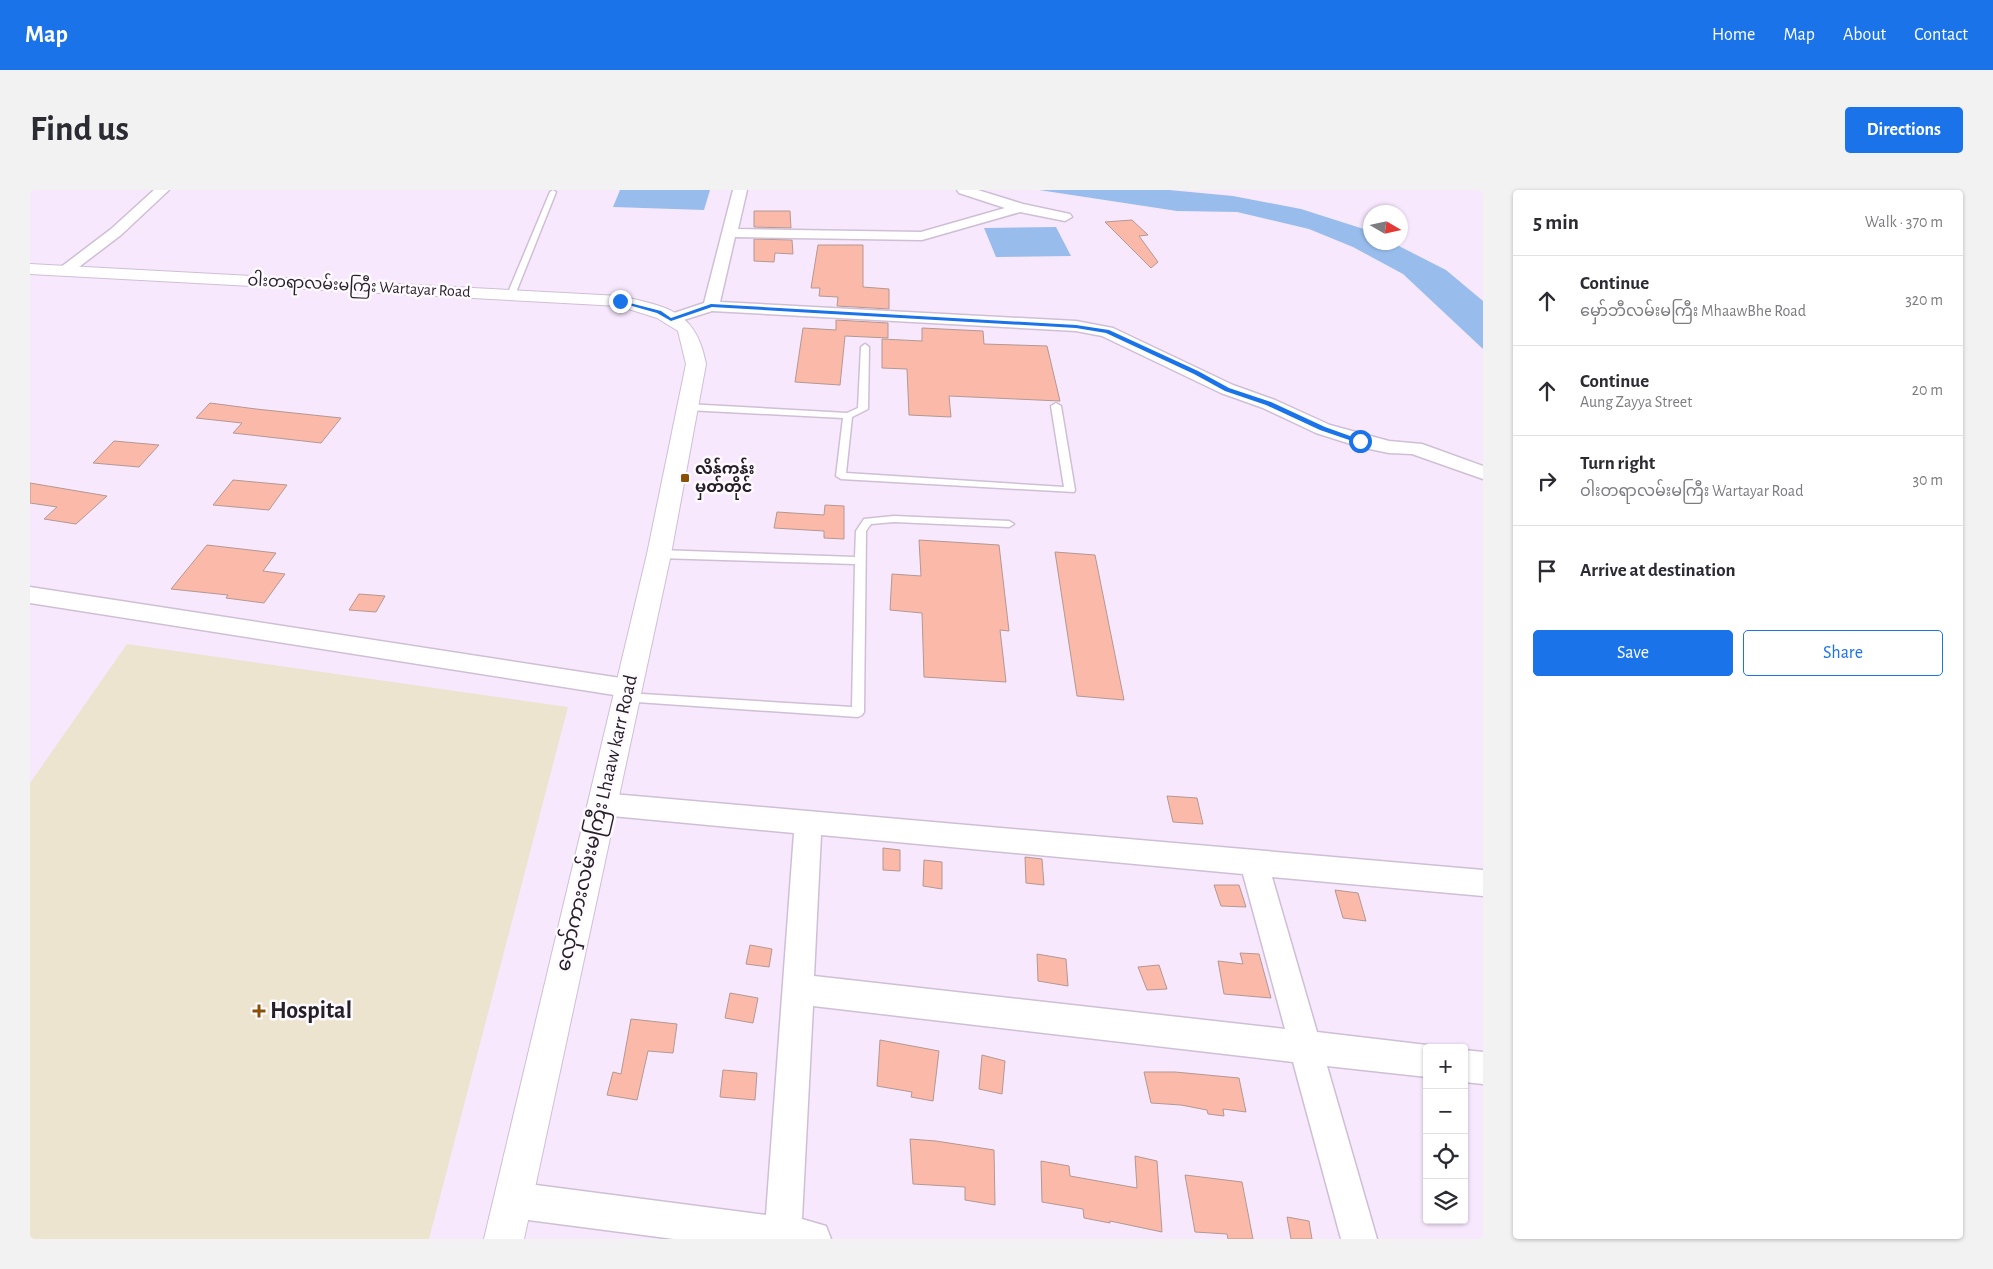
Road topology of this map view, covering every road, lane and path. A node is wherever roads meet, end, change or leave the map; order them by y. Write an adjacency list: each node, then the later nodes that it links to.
1 (162, 190): 9 (street)
2 (740, 190): 7 (street)
3 (964, 190): 5 (street)
4 (553, 192): 10 (lane)
5 (1020, 208): 6 (street); 7 (street)
6 (1064, 218)
7 (729, 233): 11 (street)
8 (30, 269): 9 (street, ဝါးတရာလမ်းမကြီး Wartayar Road)
9 (66, 270): 10 (street, ဝါးတရာလမ်းမကြီး Wartayar Road)
10 (511, 295): 12 (street, ဝါးတရာလမ်းမကြီး Wartayar Road)
11 (711, 306): 12 (street); 17 (street)
12 (677, 322): 15 (street, လှော်ကားလမ်းမကြီး Lhaaw karr Road)
13 (865, 347): 16 (lane)
14 (1056, 406): 16 (lane)
15 (687, 407): 16 (lane); 19 (street, လှော်ကားလမ်းမကြီး Lhaaw karr Road)
16 (848, 416)
17 (1483, 473)
18 (1009, 524): 20 (lane)
19 (660, 554): 20 (lane); 22 (street, လှော်ကားလမ်းမကြီး Lhaaw karr Road)
20 (860, 561): 22 (lane)
21 (30, 594): 22 (street)
22 (626, 693): 23 (street, လှော်ကားလမ်းမကြီး Lhaaw karr Road)
23 (601, 804): 24 (street); 32 (street, လှော်ကားလမ်းမကြီး Lhaaw karr Road)
24 (808, 823): 25 (street); 27 (street)
25 (1254, 862): 26 (street); 28 (street)
26 (1483, 883)
27 (798, 989): 28 (street); 33 (street)
28 (1305, 1046): 29 (street); 35 (street)
29 (1423, 1061)
30 (1468, 1066): 31 (street)
31 (1483, 1068)
32 (513, 1200): 33 (street); 34 (street, လှော်ကားလမ်းမကြီး Lhaaw karr Road)
33 (793, 1238)
34 (504, 1239)
35 (1359, 1239)

